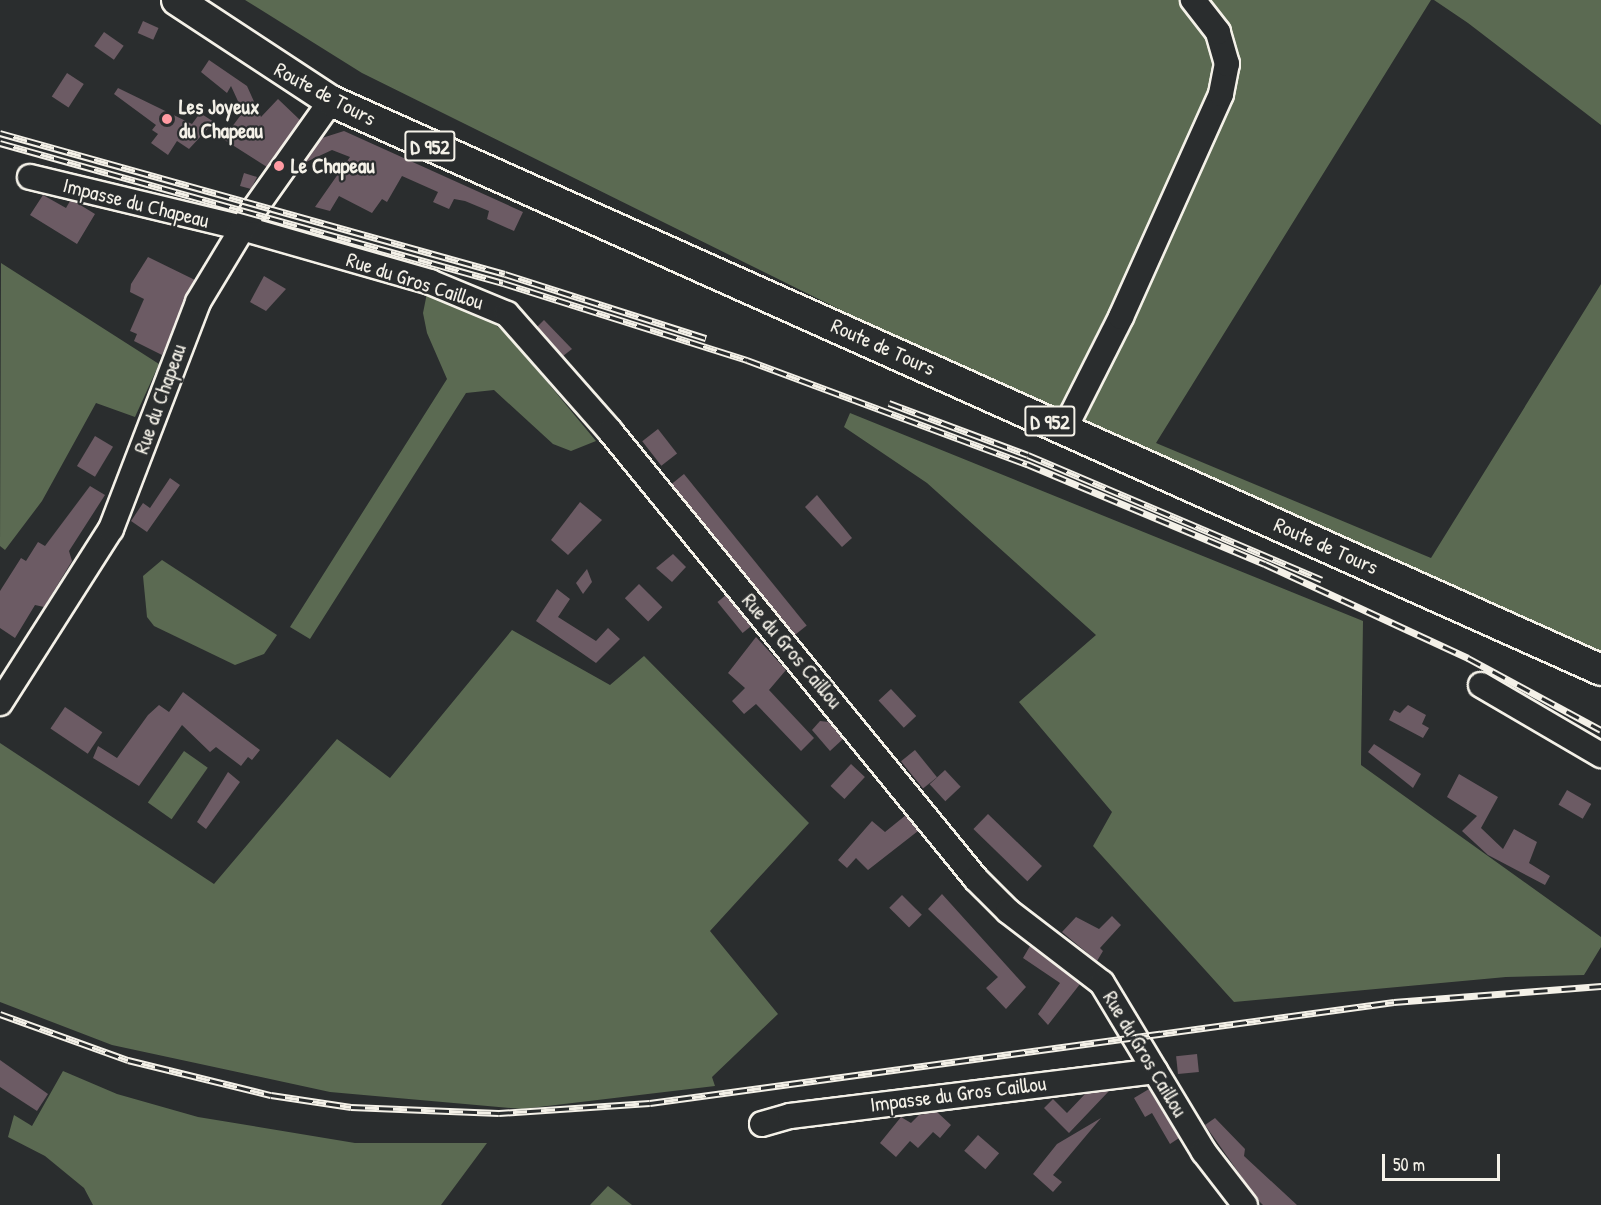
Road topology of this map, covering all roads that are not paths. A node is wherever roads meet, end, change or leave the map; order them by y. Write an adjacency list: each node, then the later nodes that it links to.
1 (177, 0): 3 (main road, Route de Tours / D 952)
2 (1193, 0): 6 (street)
3 (332, 101): 5 (street, Rue du Chapeau); 6 (main road, Route de Tours / D 952)
4 (30, 177): 5 (street, Impasse du Chapeau)
5 (242, 228): 9 (street, Rue du Chapeau); 11 (street, Rue du Gros Caillou)
6 (1065, 428): 7 (main road, Route de Tours / D 952)
7 (1601, 670)
8 (1481, 685): 10 (street)
9 (0, 703)
10 (1601, 755)
11 (1155, 1071): 12 (street, Impasse du Gros Caillou); 13 (street, Rue du Gros Caillou)
12 (762, 1124)
13 (1245, 1205)

